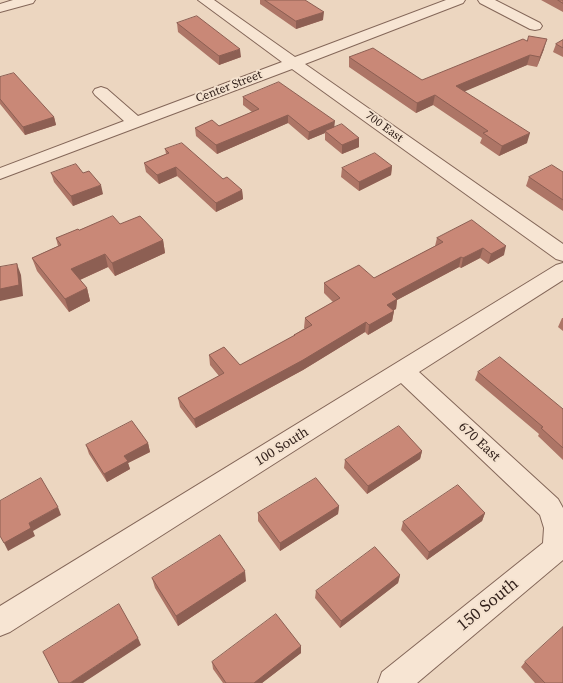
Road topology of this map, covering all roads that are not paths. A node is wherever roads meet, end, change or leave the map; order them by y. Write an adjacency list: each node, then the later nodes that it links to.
1 (28, 0): 5 (street)
2 (205, 0): 7 (street, 700 East)
3 (458, 0): 7 (street, Center Street)
4 (485, 0): 6 (street)
5 (0, 8)
6 (534, 26)
7 (294, 62): 9 (street, Center Street); 11 (street, 700 East)
8 (101, 92): 9 (street)
9 (135, 122): 10 (street, Center Street)
10 (0, 174)
11 (563, 254)
12 (563, 270): 13 (street, 100 South)
13 (403, 371): 14 (street, 670 East); 15 (street, 100 South)
14 (554, 514): 16 (street, 150 South)
15 (0, 622)
16 (393, 683)

